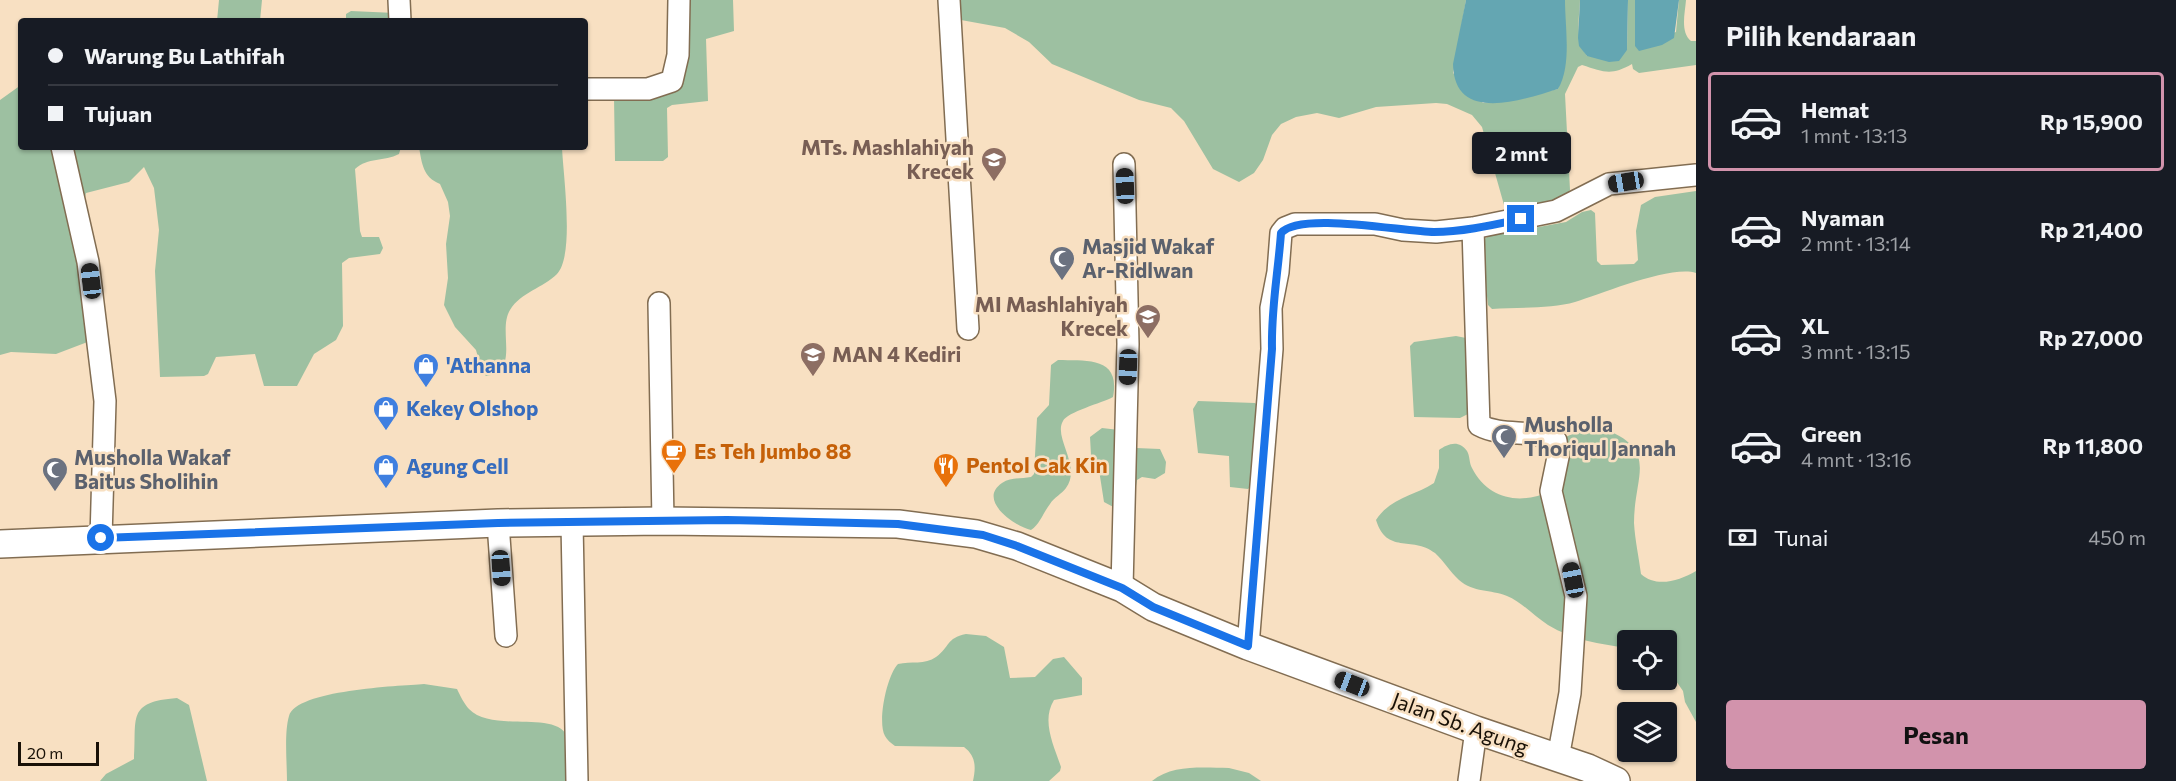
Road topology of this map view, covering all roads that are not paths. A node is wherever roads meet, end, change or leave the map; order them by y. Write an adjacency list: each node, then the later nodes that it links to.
1 (399, 0): 4 (street)
2 (679, 0): 5 (street)
3 (949, 0): 11 (street)
4 (400, 18)
5 (588, 89)
6 (63, 150): 15 (street)
7 (1124, 164): 17 (street)
8 (1696, 175): 9 (street)
9 (1473, 228): 19 (street); 21 (street)
10 (659, 303): 12 (street)
11 (968, 329)
12 (663, 521): 13 (street, Jalan Sb. Agung); 17 (street, Jalan Sb. Agung)
13 (572, 522): 14 (street, Jalan Sb. Agung); 22 (street)
14 (498, 523): 15 (street, Jalan Sb. Agung); 18 (street)
15 (101, 538): 16 (street, Jalan Sb. Agung)
16 (0, 544)
17 (1122, 588): 19 (street, Jalan Sb. Agung)
18 (506, 636)
19 (1248, 646): 20 (street, Jalan Sb. Agung)
20 (1476, 730): 21 (street, Jalan Sb. Agung); 23 (street)
21 (1558, 758): 24 (street, Jalan Sb. Agung)
22 (577, 781)
23 (1470, 781)
24 (1616, 781)

